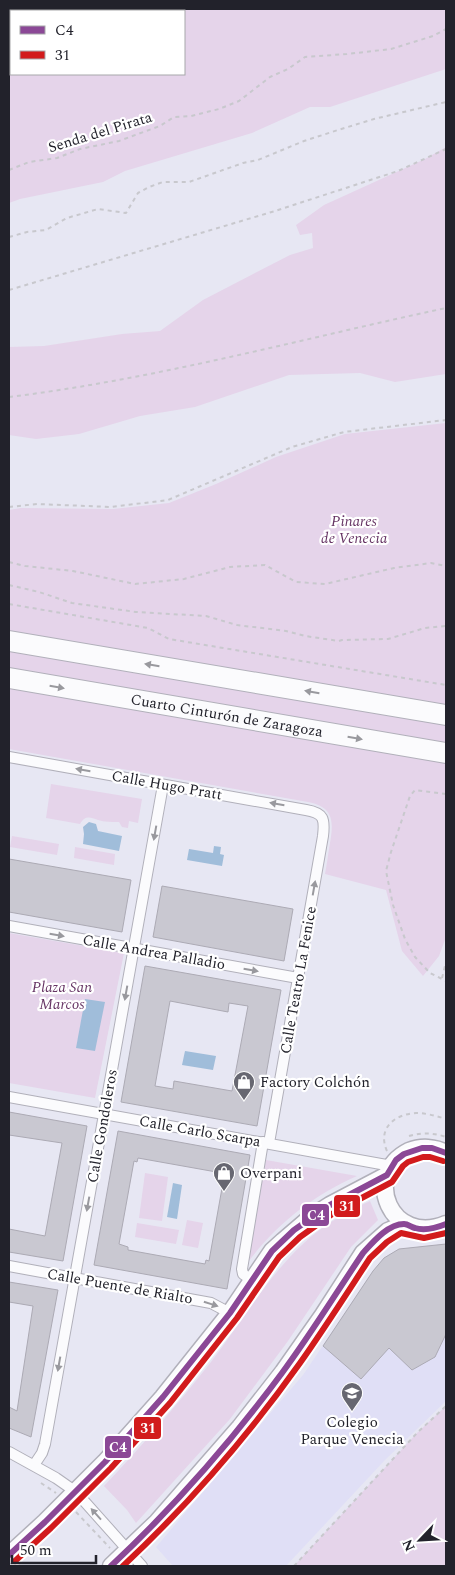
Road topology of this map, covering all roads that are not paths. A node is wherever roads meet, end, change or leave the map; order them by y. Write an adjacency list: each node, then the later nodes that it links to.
1 (9, 641): 3 (highway, one-way to 1)
2 (9, 678): 4 (highway, Cuarto Cinturón de Zaragoza, one-way to 4)
3 (446, 715)
4 (446, 753)
5 (9, 757): 6 (street, Calle Hugo Pratt, one-way to 5)
6 (163, 785): 7 (street, Calle Hugo Pratt, one-way to 6); 9 (street, Calle Gondoleros, one-way to 9)
7 (322, 818): 10 (street, Calle Teatro La Fenice, one-way to 7)
8 (9, 926): 9 (street, Calle Andrea Palladio, one-way to 9)
9 (134, 949): 10 (street, Calle Andrea Palladio, one-way to 10); 12 (street, Calle Gondoleros, one-way to 12)
10 (298, 978): 13 (street, Calle Teatro La Fenice)
11 (9, 1097): 12 (street, Calle Carlo Scarpa)
12 (104, 1115): 13 (street, Calle Carlo Scarpa); 19 (street, Calle Gondoleros, one-way to 19)
13 (266, 1142): 15 (street, Calle Carlo Scarpa); 20 (street, Calle Teatro La Fenice)
14 (446, 1153): 15 (main road)
15 (389, 1161): 16 (main road); 20 (main road)
16 (405, 1224): 17 (main road); 25 (main road)
17 (446, 1224)
18 (9, 1266): 19 (street, Calle Puente de Rialto)
19 (75, 1278): 21 (street, Calle Puente de Rialto, one-way to 21); 23 (street, Calle Gondoleros, one-way to 23)
20 (252, 1280): 21 (main road)
21 (230, 1313): 24 (main road)
22 (9, 1452): 23 (street)
23 (34, 1465): 24 (street)
24 (76, 1492): 25 (street, one-way to 24); 26 (main road)
25 (128, 1551): 27 (main road); 28 (street)
26 (9, 1555)
27 (111, 1566)
28 (142, 1566)

